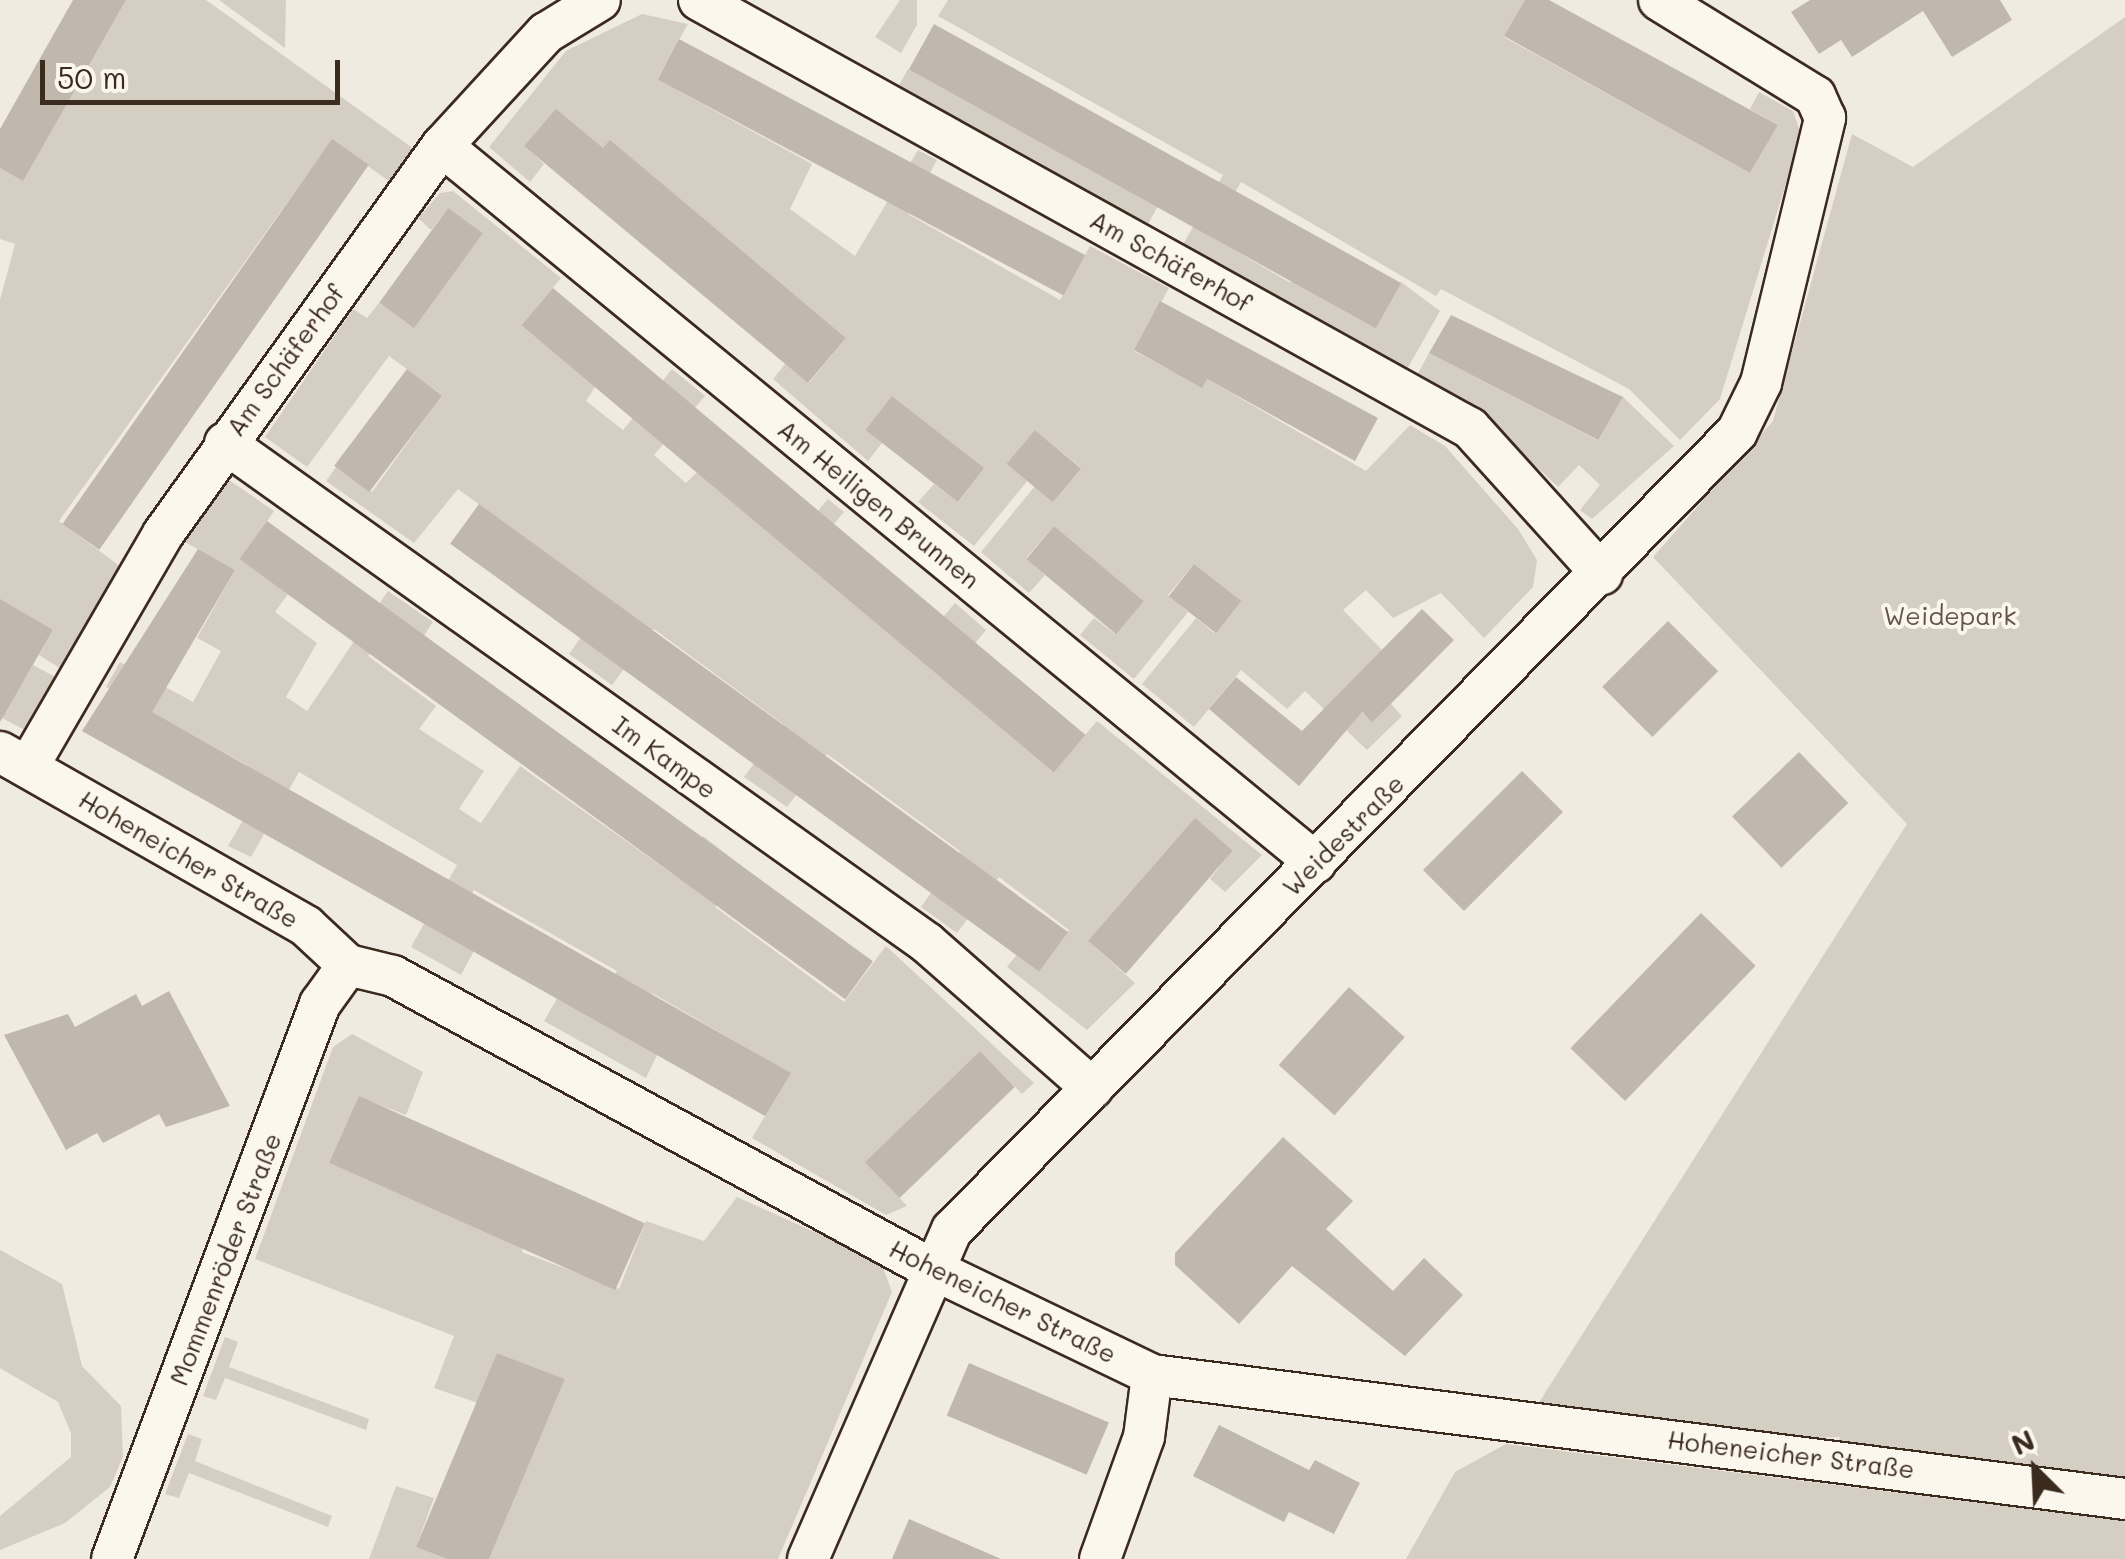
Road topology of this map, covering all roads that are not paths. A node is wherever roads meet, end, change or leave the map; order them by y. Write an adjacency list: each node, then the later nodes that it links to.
1 (600, 0): 4 (street, Am Schäferhof)
2 (700, 0): 6 (street, Am Schäferhof)
3 (1659, 0): 6 (street, Weidestraße)
4 (442, 146): 5 (street, Am Schäferhof); 8 (street, Am Heiligen Brunnen)
5 (226, 443): 7 (street, Am Schäferhof); 10 (street, Im Kampe)
6 (1602, 574): 8 (street, Weidestraße)
7 (14, 760): 9 (street, Hoheneicher Straße)
8 (1316, 863): 10 (street, Weidestraße)
9 (348, 965): 11 (street, Hoheneicher Straße); 14 (street, Mommenröder Straße)
10 (1092, 1088): 11 (street, Weidestraße)
11 (930, 1268): 12 (street, Hoheneicher Straße); 15 (street, Weidestraße)
12 (1152, 1375): 13 (street, Hoheneicher Straße); 16 (street)
13 (2125, 1499)
14 (112, 1559)
15 (808, 1559)
16 (1100, 1559)

